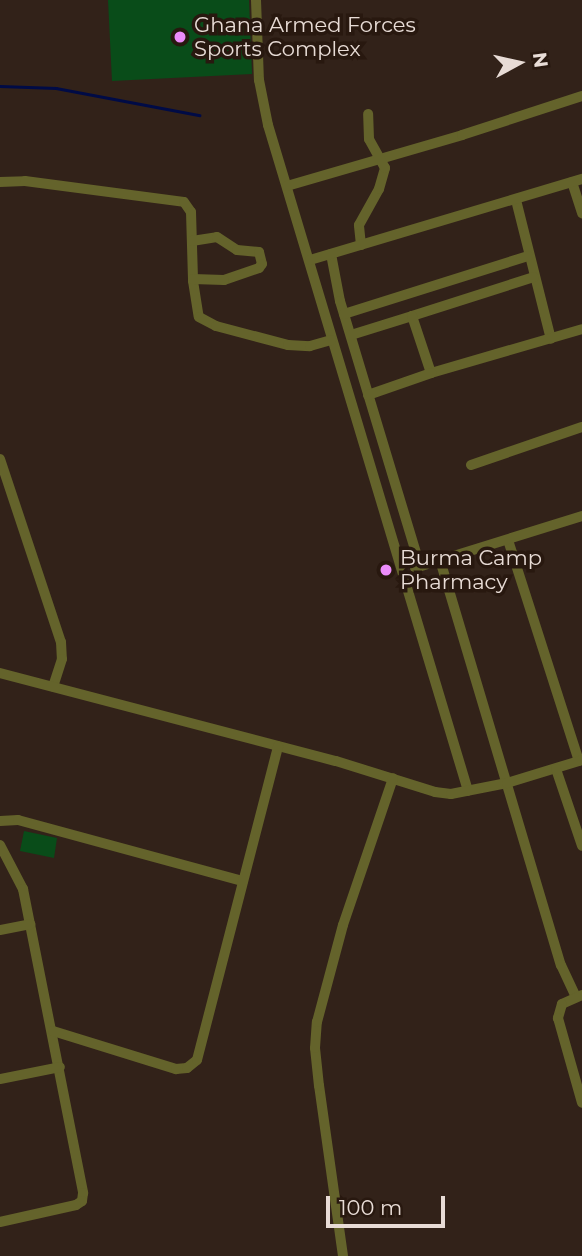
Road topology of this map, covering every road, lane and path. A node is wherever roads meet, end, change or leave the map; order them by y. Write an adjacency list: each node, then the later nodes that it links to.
1 (256, 0): 7 (street)
2 (582, 96): 4 (street)
3 (368, 114): 4 (street)
4 (382, 160): 7 (street); 11 (street)
5 (577, 181): 8 (street); 9 (street)
6 (0, 182): 10 (street)
7 (287, 187): 14 (street)
8 (516, 200): 11 (street); 13 (street)
9 (582, 213)
10 (192, 241): 16 (street); 16 (street)
11 (361, 245): 12 (street)
12 (331, 254): 14 (street); 17 (street)
13 (528, 256): 15 (street); 17 (street)
14 (310, 260): 22 (street)
15 (534, 276): 18 (street); 21 (street)
16 (193, 279): 22 (street)
17 (344, 314): 20 (street)
18 (412, 316): 20 (street); 23 (street)
19 (582, 330): 21 (street)
20 (351, 335): 24 (street)
21 (551, 339): 23 (street)
22 (331, 340): 32 (street)
23 (431, 373): 24 (street)
24 (368, 395): 31 (street)
25 (582, 427): 27 (street)
26 (0, 458): 34 (street)
27 (471, 465)
28 (582, 516): 29 (street)
29 (508, 540): 30 (street); 36 (street)
30 (440, 560): 31 (street); 39 (street)
31 (419, 566): 32 (street)
32 (402, 571): 40 (street)
33 (0, 673): 34 (street)
34 (53, 687): 35 (street)
35 (278, 746): 38 (street); 44 (street)
36 (580, 761): 37 (street)
37 (556, 769): 39 (street); 43 (street)
38 (393, 778): 40 (street); 54 (street)
39 (507, 783): 40 (street); 47 (street)
40 (468, 791)
41 (0, 821): 44 (street)
42 (0, 845): 45 (street)
43 (582, 846)
44 (243, 881): 48 (street)
45 (30, 924): 46 (street); 48 (street)
46 (0, 930)
47 (579, 996): 51 (street)
48 (53, 1031): 49 (street)
49 (60, 1067): 50 (street); 53 (street)
50 (0, 1079)
51 (579, 1082): 52 (street)
52 (582, 1103)
53 (0, 1222)
54 (343, 1256)

